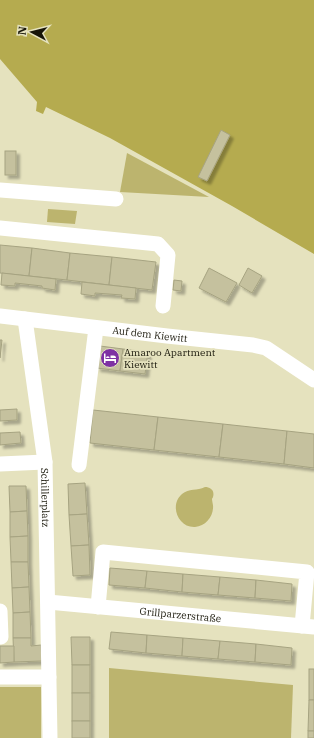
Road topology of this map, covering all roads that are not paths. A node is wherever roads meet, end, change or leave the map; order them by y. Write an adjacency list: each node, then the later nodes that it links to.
1 (0, 190): 2 (street)
2 (116, 199)
3 (0, 228): 4 (street)
4 (163, 306)
5 (0, 316): 6 (street, Auf dem Kiewitt)
6 (25, 319): 7 (street, Auf dem Kiewitt); 9 (street, Schillerplatz)
7 (96, 328): 8 (street, Auf dem Kiewitt); 11 (street)
8 (314, 380)
9 (45, 462): 10 (street); 12 (street, Schillerplatz)
10 (0, 464)
11 (79, 465)
12 (48, 602): 13 (street, Grillparzerstraße); 18 (street, Schillerplatz)
13 (98, 607): 15 (street, Grillparzerstraße); 15 (street)
14 (0, 611): 16 (street)
15 (308, 627)
16 (0, 637)
17 (0, 677): 18 (street)
18 (49, 677): 19 (street, Schillerplatz)
19 (50, 738)

